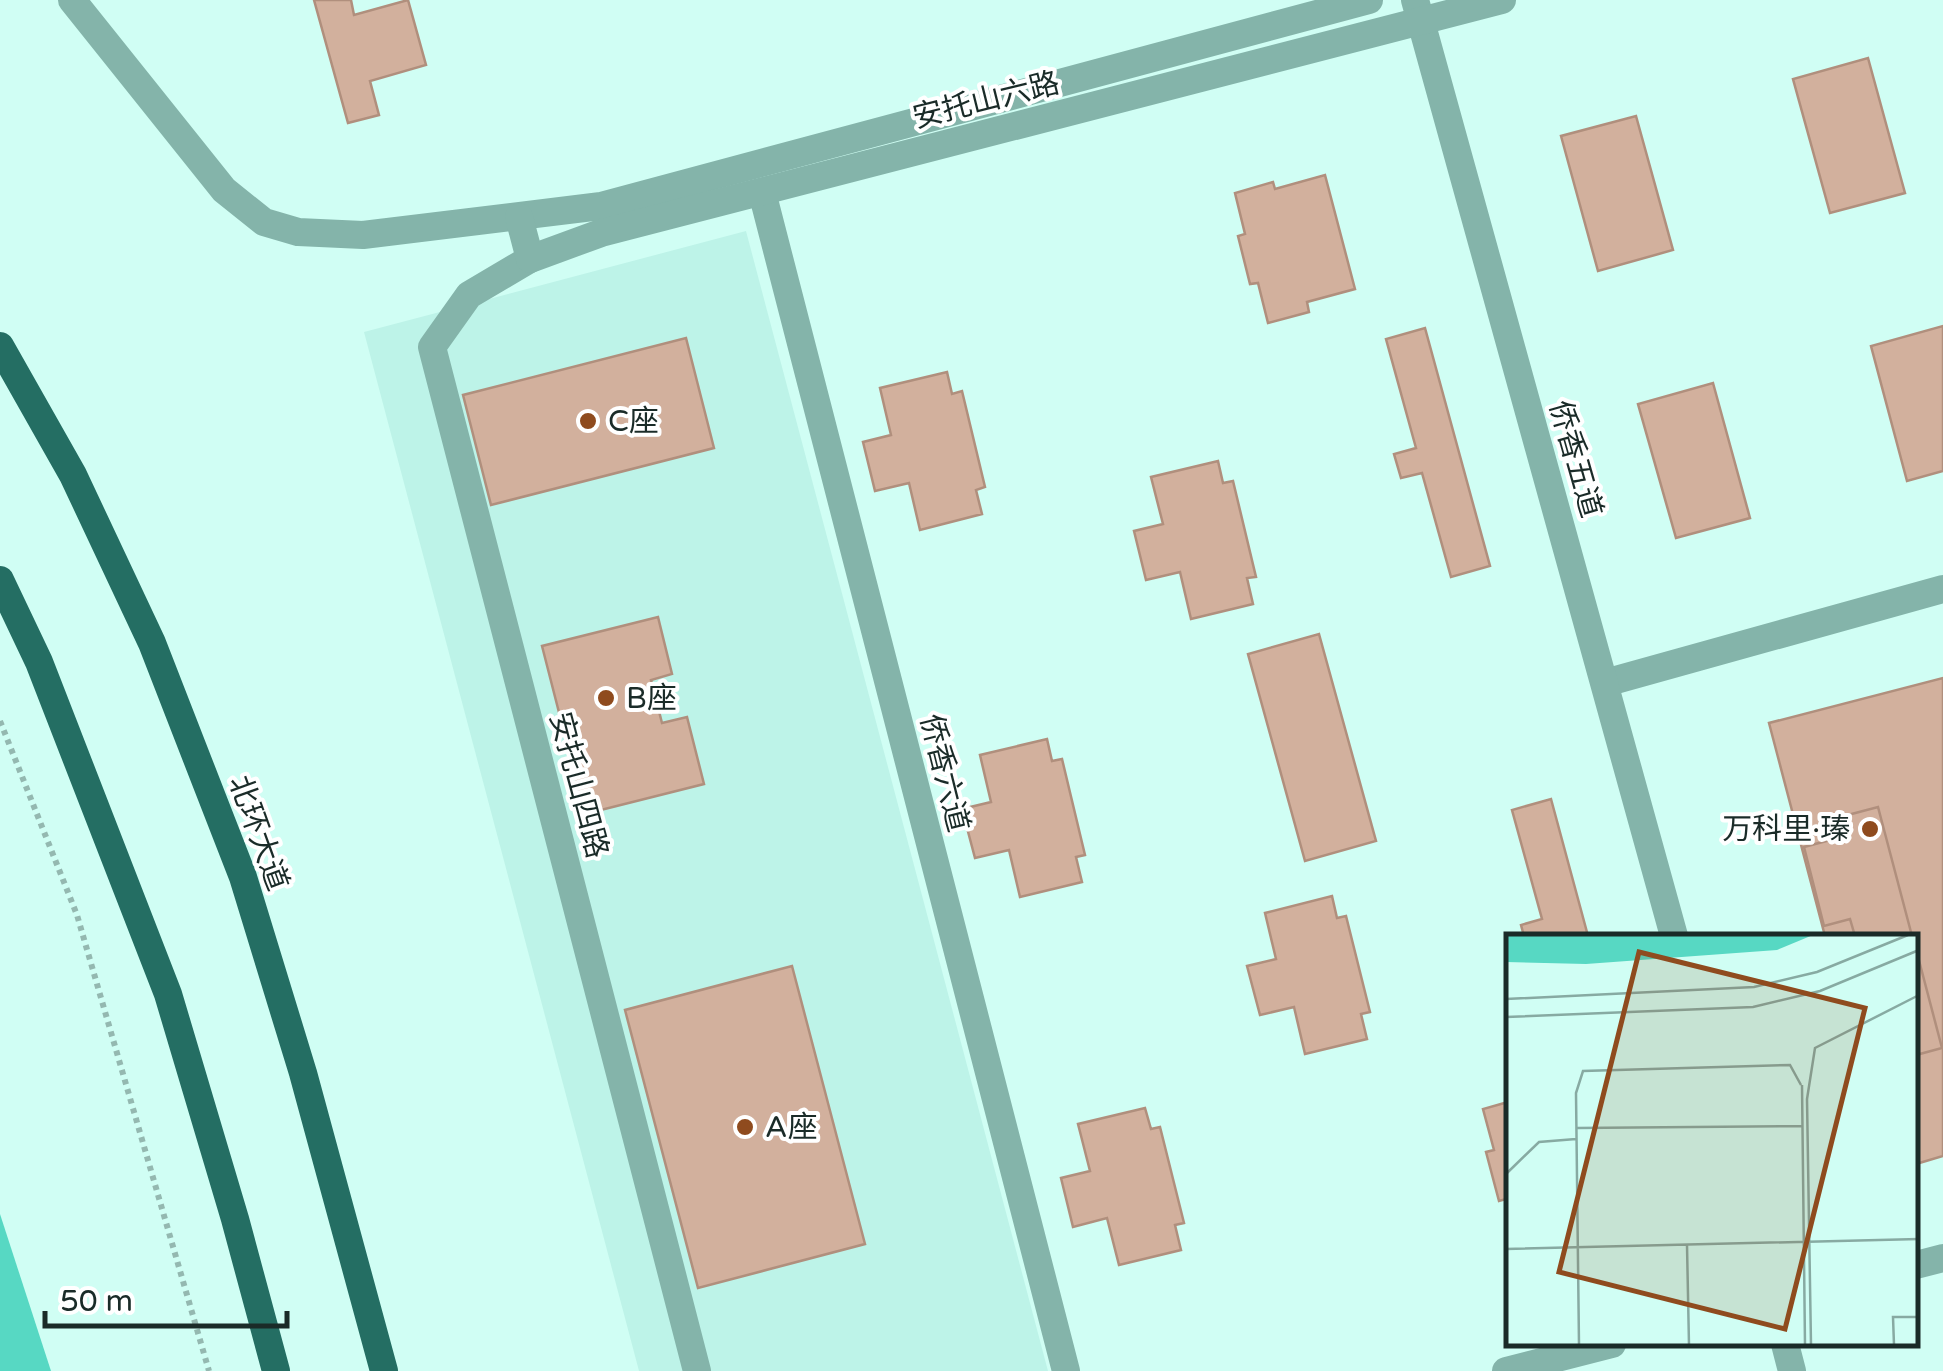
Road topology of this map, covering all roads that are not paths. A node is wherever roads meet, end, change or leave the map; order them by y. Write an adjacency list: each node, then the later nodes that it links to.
1 (72, 0): 6 (street, 安托山六路)
2 (1369, 0): 6 (street, 安托山六路)
3 (1502, 0): 4 (street, 安托山六路)
4 (1418, 11): 5 (street, 安托山六路); 11 (street, 侨香五道)
5 (762, 192): 7 (street, 安托山六路); 20 (street, 侨香六道)
6 (520, 217): 7 (street)
7 (530, 259): 19 (street, 安托山四路)
8 (0, 346): 18 (highway, 北环大道)
9 (0, 580): 17 (highway)
10 (1943, 590): 11 (street)
11 (1605, 683): 12 (street, 侨香五道)
12 (1673, 934)
13 (1943, 1258): 14 (street)
14 (1918, 1264)
15 (1604, 1346): 21 (street)
16 (1786, 1346): 22 (street)
17 (276, 1371)
18 (384, 1371)
19 (697, 1371)
20 (1066, 1371)
21 (1506, 1371)
22 (1792, 1371)

